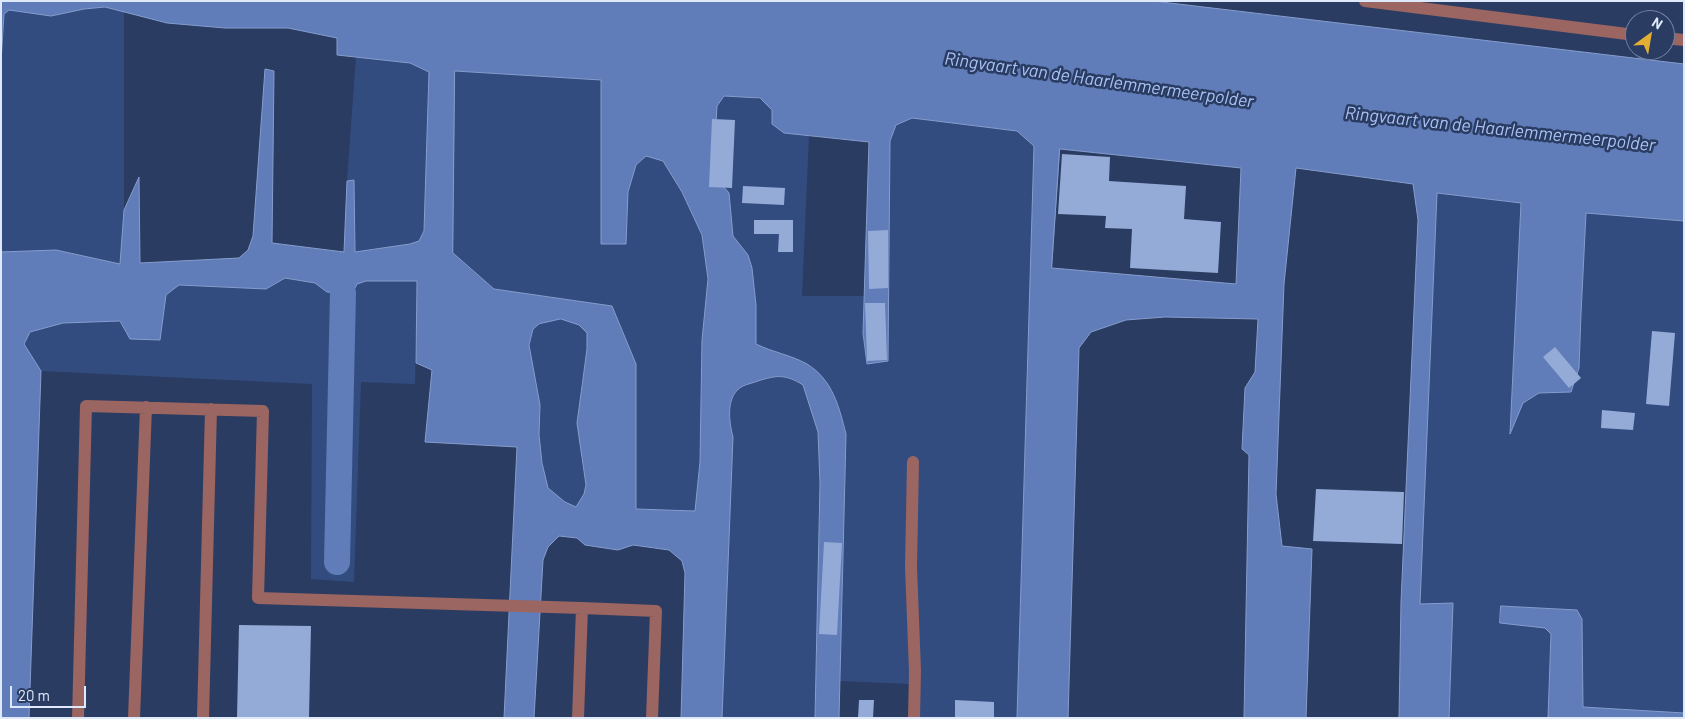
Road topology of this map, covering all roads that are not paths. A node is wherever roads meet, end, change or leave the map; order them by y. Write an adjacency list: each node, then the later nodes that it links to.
1 (1365, 1): 2 (street)
2 (1625, 34)
3 (146, 407): 4 (street); 7 (street); 8 (street)
4 (211, 409): 6 (street); 9 (street)
5 (913, 462): 12 (street)
6 (582, 608): 10 (street); 11 (street)
7 (78, 718)
8 (134, 718)
9 (204, 718)
10 (578, 718)
11 (652, 718)
12 (914, 718)

